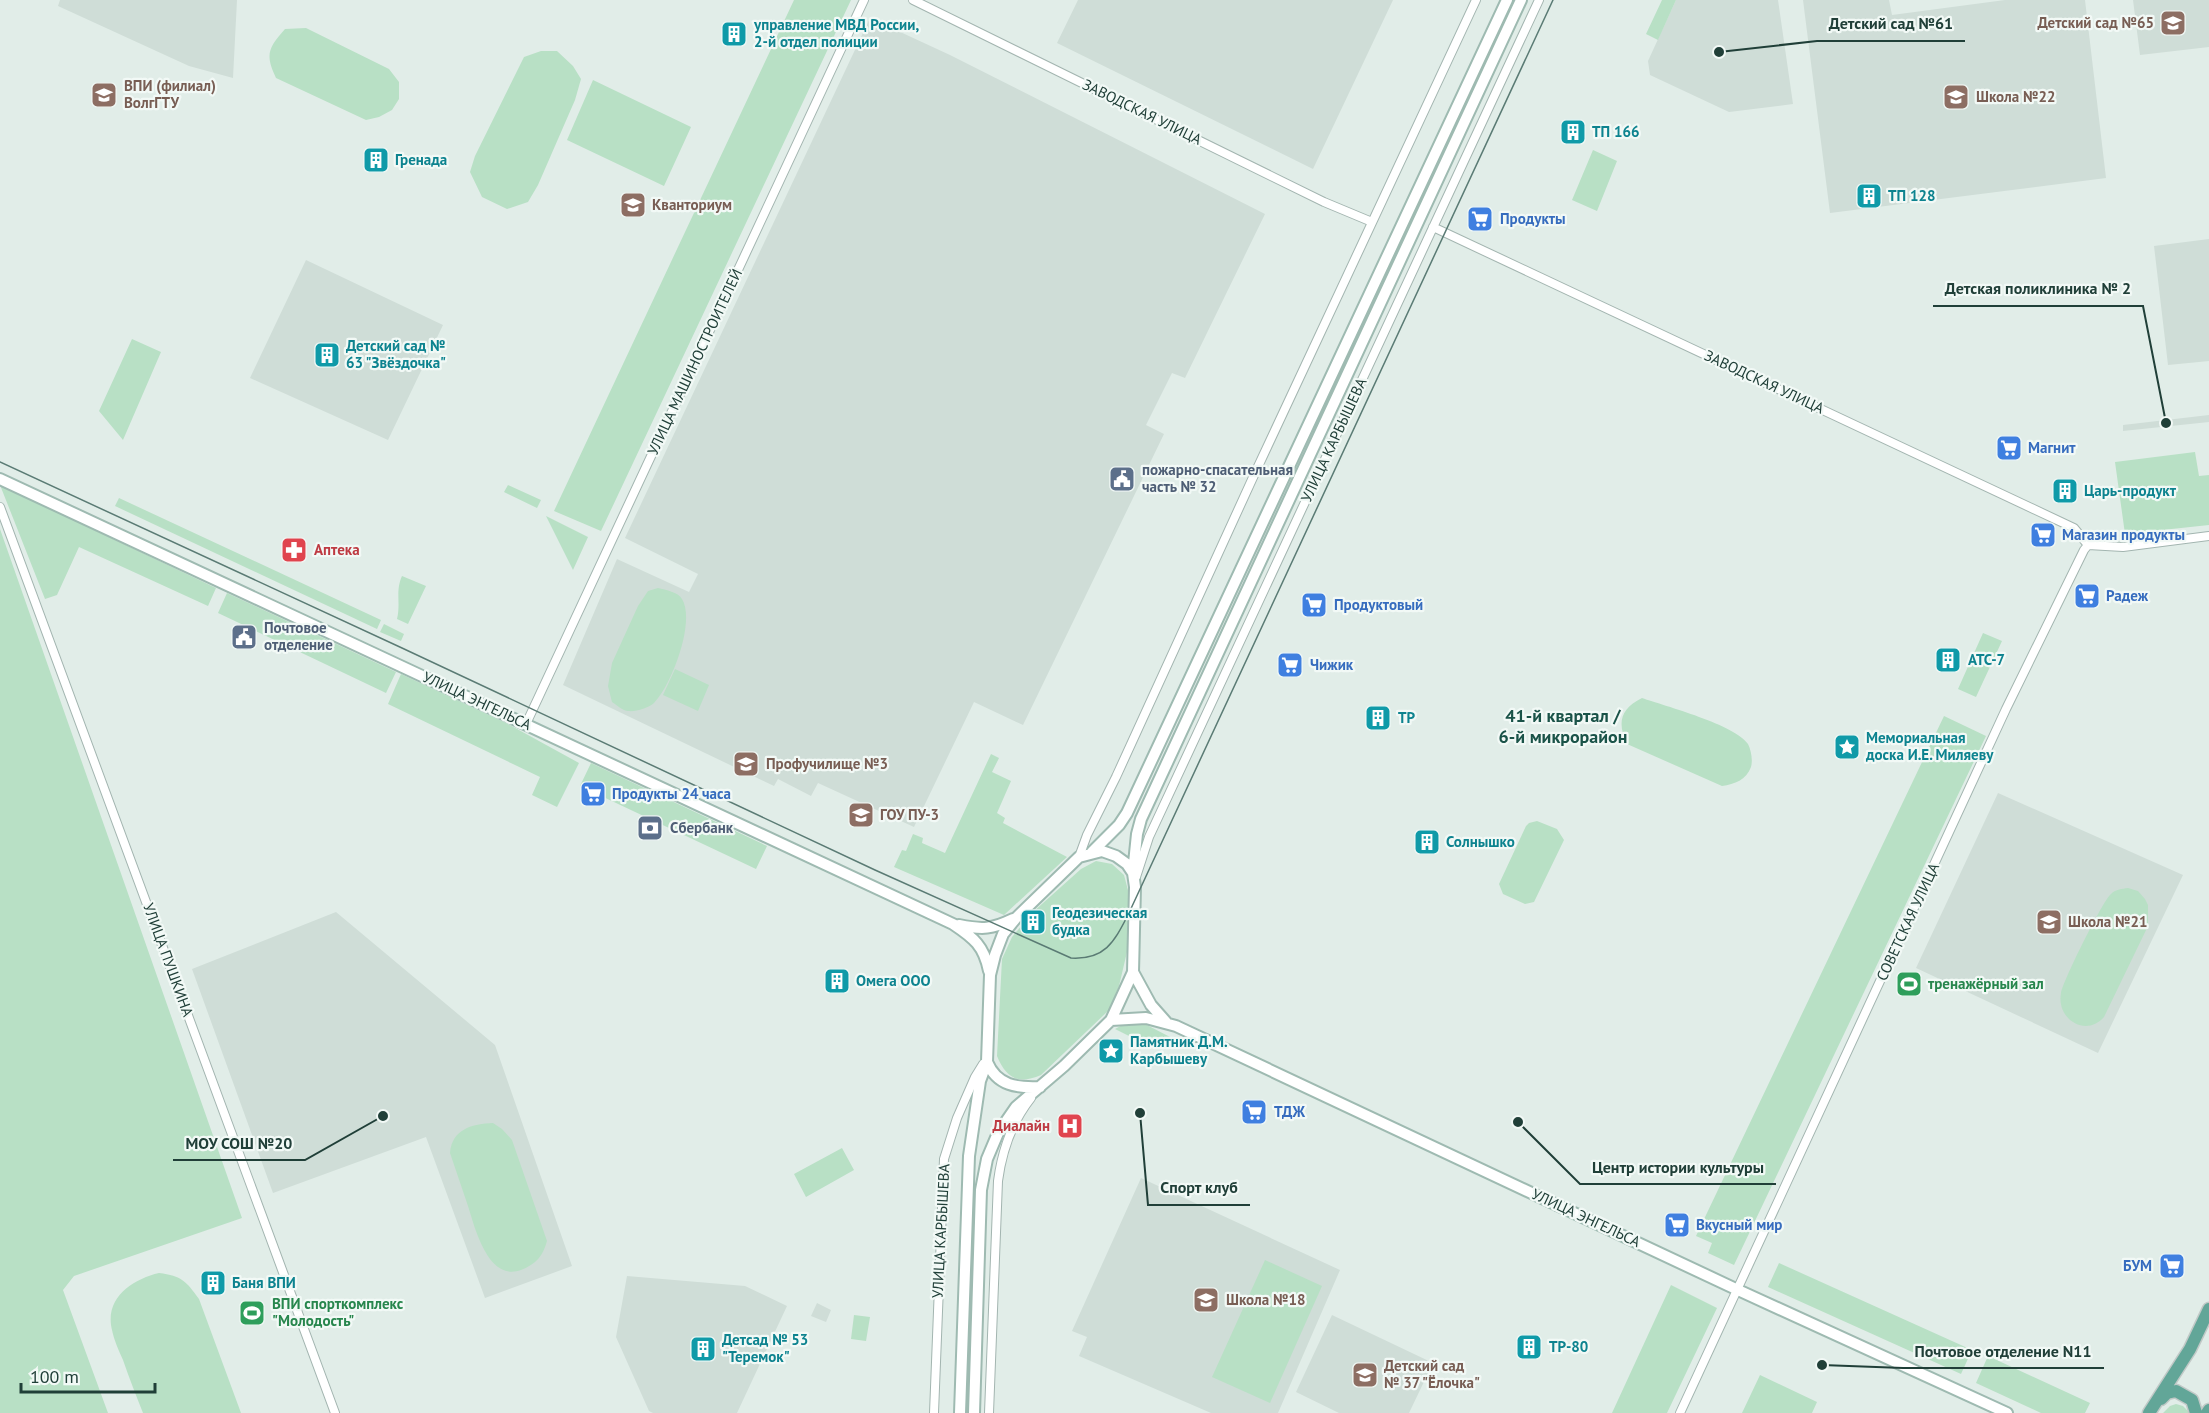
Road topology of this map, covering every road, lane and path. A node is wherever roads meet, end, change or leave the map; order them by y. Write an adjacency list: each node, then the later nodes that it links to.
1 (864, 0): 13 (street, УЛИЦА МАШИНОСТРОИТЕЛЕЙ)
2 (913, 0): 7 (street, ЗАВОДСКАЯ УЛИЦА)
3 (1476, 0): 7 (street, УЛИЦА КАРБЫШЕВА)
4 (1507, 0): 14 (main road, УЛИЦА КАРБЫШЕВА)
5 (1521, 0): 16 (main road, УЛИЦА КАРБЫШЕВА)
6 (1539, 0): 8 (street, УЛИЦА КАРБЫШЕВА)
7 (1372, 222): 15 (street, УЛИЦА КАРБЫШЕВА)
8 (1434, 227): 12 (street, ЗАВОДСКАЯ УЛИЦА); 16 (street, УЛИЦА КАРБЫШЕВА)
9 (0, 478): 13 (main road, УЛИЦА ЭНГЕЛЬСА)
10 (0, 507): 28 (street, УЛИЦА ПУШКИНА)
11 (2209, 536): 12 (street)
12 (2088, 545): 25 (street, СОВЕТСКАЯ УЛИЦА)
13 (526, 724): 18 (main road, УЛИЦА ЭНГЕЛЬСА)
14 (1092, 852): 15 (main road, УЛИЦА КАРБЫШЕВА); 16 (main road)
15 (1079, 857): 17 (main road, УЛИЦА КАРБЫШЕВА)
16 (1134, 877): 19 (main road, УЛИЦА КАРБЫШЕВА)
17 (1016, 918): 18 (main road, УЛИЦА ЭНГЕЛЬСА); 20 (main road, УЛИЦА КАРБЫШЕВА)
18 (953, 924): 20 (main road, УЛИЦА ЭНГЕЛЬСА)
19 (1133, 972): 21 (main road, УЛИЦА КАРБЫШЕВА); 22 (main road, УЛИЦА ЭНГЕЛЬСА)
20 (990, 975): 23 (main road, УЛИЦА КАРБЫШЕВА)
21 (1111, 1020): 22 (main road, УЛИЦА ЭНГЕЛЬСА); 24 (main road, УЛИЦА КАРБЫШЕВА)
22 (1167, 1022): 25 (main road, УЛИЦА ЭНГЕЛЬСА)
23 (987, 1060): 24 (main road); 29 (street, УЛИЦА КАРБЫШЕВА); 30 (main road, УЛИЦА КАРБЫШЕВА)
24 (1040, 1087): 31 (main road, УЛИЦА КАРБЫШЕВА); 32 (street, УЛИЦА КАРБЫШЕВА)
25 (1738, 1290): 33 (street, СОВЕТСКАЯ УЛИЦА); 34 (main road, УЛИЦА ЭНГЕЛЬСА)
26 (2209, 1309): 27 (main road)
27 (2150, 1410): 35 (main road)
28 (335, 1413)
29 (934, 1413)
30 (960, 1413)
31 (974, 1413)
32 (989, 1413)
33 (1680, 1413)
34 (2007, 1413)
35 (2196, 1413)

